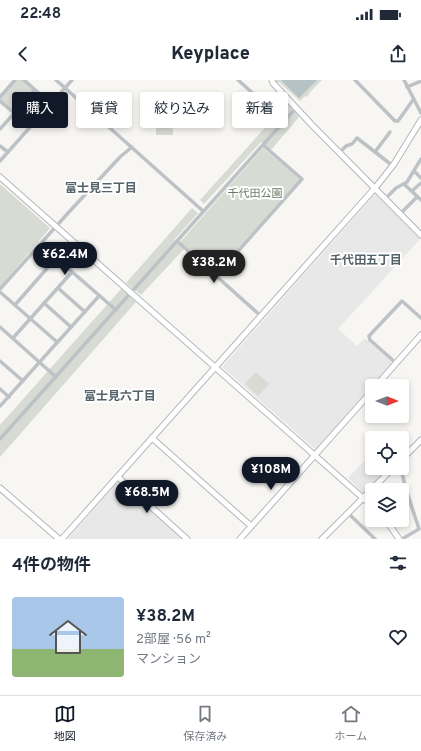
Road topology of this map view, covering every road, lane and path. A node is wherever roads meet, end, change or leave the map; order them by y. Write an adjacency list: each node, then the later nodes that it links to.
1 (15, 80): 15 (street)
2 (24, 80): 12 (street)
3 (56, 80): 11 (street)
4 (72, 80): 11 (street)
5 (238, 80): 14 (street)
6 (272, 80): 18 (street)
7 (355, 80): 16 (street)
8 (404, 80): 10 (street)
9 (421, 81): 10 (street)
10 (408, 87): 16 (street)
11 (65, 88): 13 (street); 30 (street)
12 (35, 90)
13 (61, 92)
14 (251, 92)
15 (0, 97)
16 (414, 100): 20 (street)
17 (0, 101): 19 (street)
18 (296, 108): 22 (street); 33 (street)
19 (12, 111)
20 (421, 113)
21 (12, 115): 26 (street)
22 (288, 117)
23 (421, 121): 36 (street)
24 (29, 128): 31 (street)
25 (278, 128): 28 (street)
26 (0, 129)
27 (390, 132): 32 (street)
28 (263, 145): 47 (street); 55 (street)
29 (0, 146): 31 (street)
30 (132, 147): 47 (street); 49 (street)
31 (8, 152): 35 (street)
32 (376, 152): 33 (street); 36 (street)
33 (339, 153): 42 (street)
34 (421, 159): 37 (street)
35 (0, 161)
36 (393, 166): 42 (street)
37 (414, 171): 39 (street); 41 (street)
38 (0, 177): 49 (street)
39 (421, 178)
40 (421, 183): 43 (street)
41 (404, 184): 43 (street); 45 (street)
42 (375, 188): 45 (street); 64 (street)
43 (412, 191): 44 (street)
44 (417, 197): 46 (street); 48 (street)
45 (385, 199): 48 (street)
46 (421, 200)
47 (203, 211): 51 (street)
48 (400, 214): 50 (street)
49 (56, 226): 52 (street); 58 (street)
50 (420, 232)
51 (177, 241): 55 (street); 58 (street)
52 (40, 244): 53 (street); 57 (street)
53 (56, 258): 54 (street); 61 (street)
54 (72, 272): 56 (street); 59 (street)
55 (216, 276): 64 (street)
56 (58, 288): 60 (street); 63 (street)
57 (0, 291): 61 (street)
58 (131, 293): 62 (street); 75 (street)
59 (99, 296): 62 (street); 63 (street)
60 (44, 303): 65 (street); 68 (street)
61 (14, 305): 65 (street)
62 (116, 310): 76 (street)
63 (85, 312): 68 (street)
64 (261, 316): 75 (street)
65 (30, 318): 70 (street); 71 (street)
66 (421, 318): 74 (street)
67 (0, 327): 70 (street)
68 (71, 327): 71 (street)
69 (421, 335): 74 (street)
70 (13, 338): 73 (street)
71 (57, 342): 73 (street)
72 (0, 361): 78 (street)
73 (40, 362): 76 (street); 78 (street)
74 (396, 364): 77 (street)
75 (216, 367): 83 (street); 87 (street)
76 (56, 377): 84 (street)
77 (382, 379)
78 (23, 381): 80 (street)
79 (0, 389): 80 (street)
80 (9, 397): 82 (street)
81 (365, 399): 87 (street)
82 (0, 406)
83 (152, 438): 90 (street); 94 (street)
84 (0, 439)
85 (421, 440): 86 (street)
86 (409, 452)
87 (315, 455): 92 (street); 94 (street)
88 (386, 475): 92 (street)
89 (402, 475): 96 (street)
90 (118, 476): 98 (street); 99 (street)
91 (0, 488): 97 (street)
92 (363, 498): 93 (street)
93 (348, 513): 101 (street); 102 (street)
94 (251, 526): 100 (street)
95 (391, 527): 103 (street)
96 (420, 528): 103 (street)
97 (59, 539)
98 (62, 539)
99 (187, 539)
100 (240, 539)
101 (322, 539)
102 (374, 539)
103 (400, 539)

